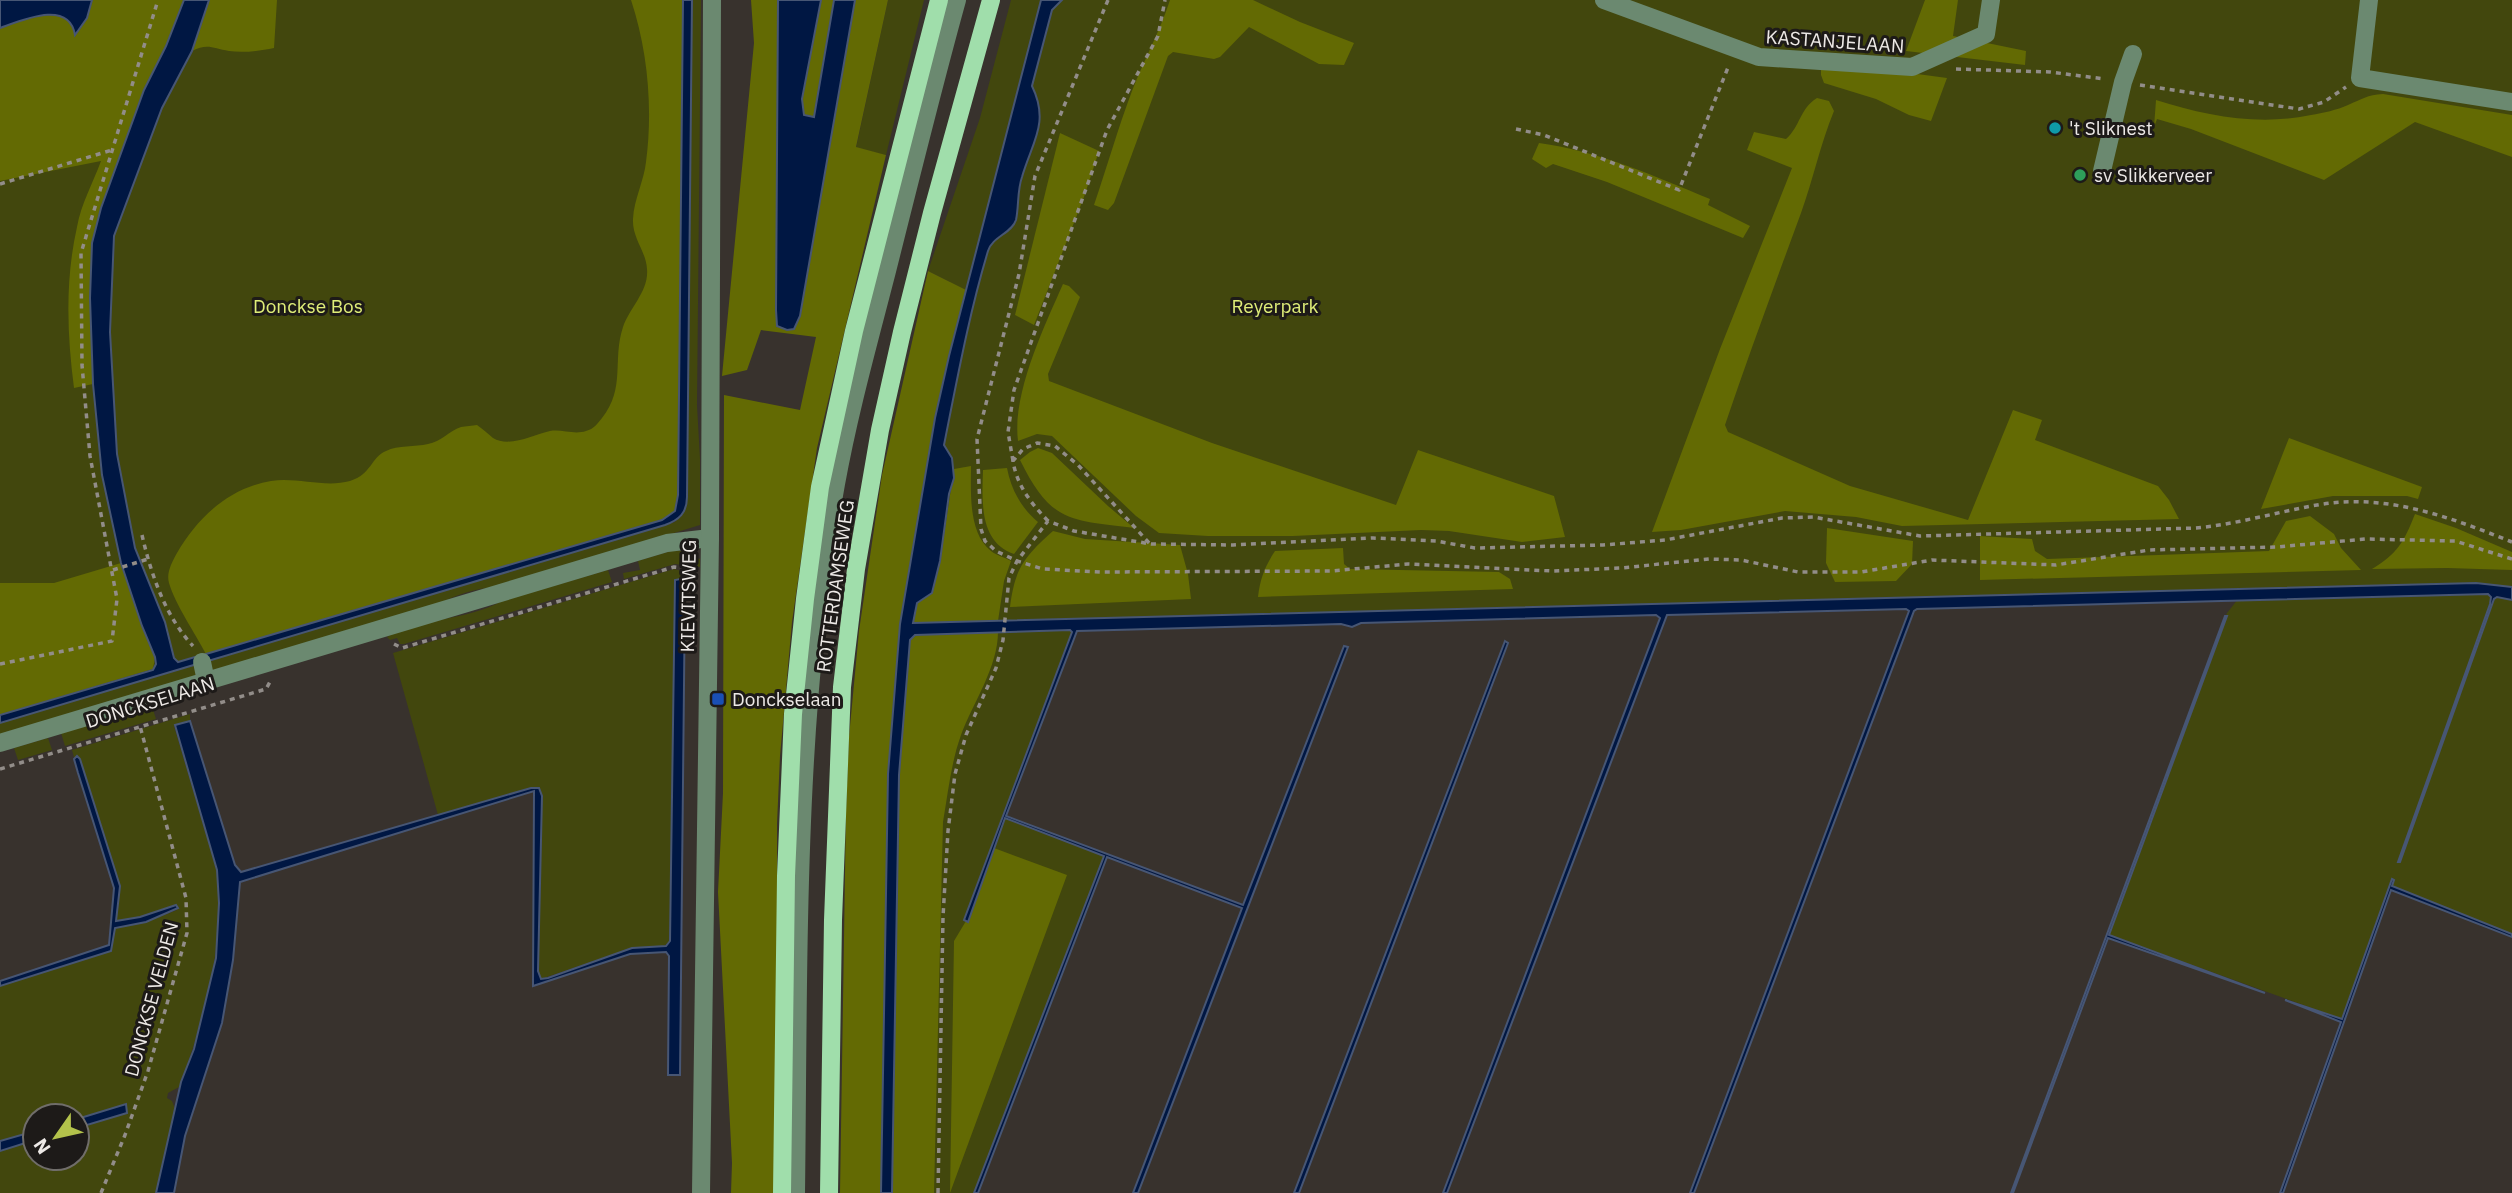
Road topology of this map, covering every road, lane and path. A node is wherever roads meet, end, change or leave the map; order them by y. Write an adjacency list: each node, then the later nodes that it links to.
1 (158, 0): 15 (path)
2 (712, 0): 21 (street, KIEVITSWEG)
3 (939, 0): 39 (main road, ROTTERDAMSEWEG)
4 (957, 0): 40 (street, ROTTERDAMSEWEG)
5 (990, 0): 41 (main road, ROTTERDAMSEWEG)
6 (1108, 0): 26 (path)
7 (1165, 0): 18 (path)
8 (1604, 0): 11 (street, KASTANJELAAN)
9 (1991, 0): 11 (street, KASTANJELAAN)
10 (2369, 0): 13 (street)
11 (1735, 50): 14 (path)
12 (2133, 54): 16 (street)
13 (2512, 102)
14 (1516, 129)
15 (112, 150): 17 (path); 27 (path)
16 (2102, 172)
17 (0, 184)
18 (1013, 461): 19 (path); 23 (path)
19 (1048, 521): 23 (path); 26 (path)
20 (142, 535): 24 (path)
21 (710, 538): 28 (street, KIEVITSWEG); 33 (street, DONCKSELAAN)
22 (2512, 542): 23 (path)
23 (1151, 544)
24 (145, 559): 27 (path); 30 (path)
25 (2512, 559): 26 (path)
26 (1017, 561): 42 (path)
27 (113, 570): 31 (path)
28 (709, 570): 29 (path); 38 (street, KIEVITSWEG)
29 (391, 642)
30 (202, 662): 33 (street)
31 (0, 664)
32 (273, 676): 34 (path, DONCKSELAAN)
33 (206, 681): 35 (street, DONCKSELAAN)
34 (140, 726): 36 (path, DONCKSELAAN); 37 (path, DONCKSE VELDEN)
35 (0, 743)
36 (0, 769)
37 (100, 1193)
38 (701, 1193)
39 (782, 1193)
40 (796, 1193)
41 (829, 1193)
42 (938, 1193)

